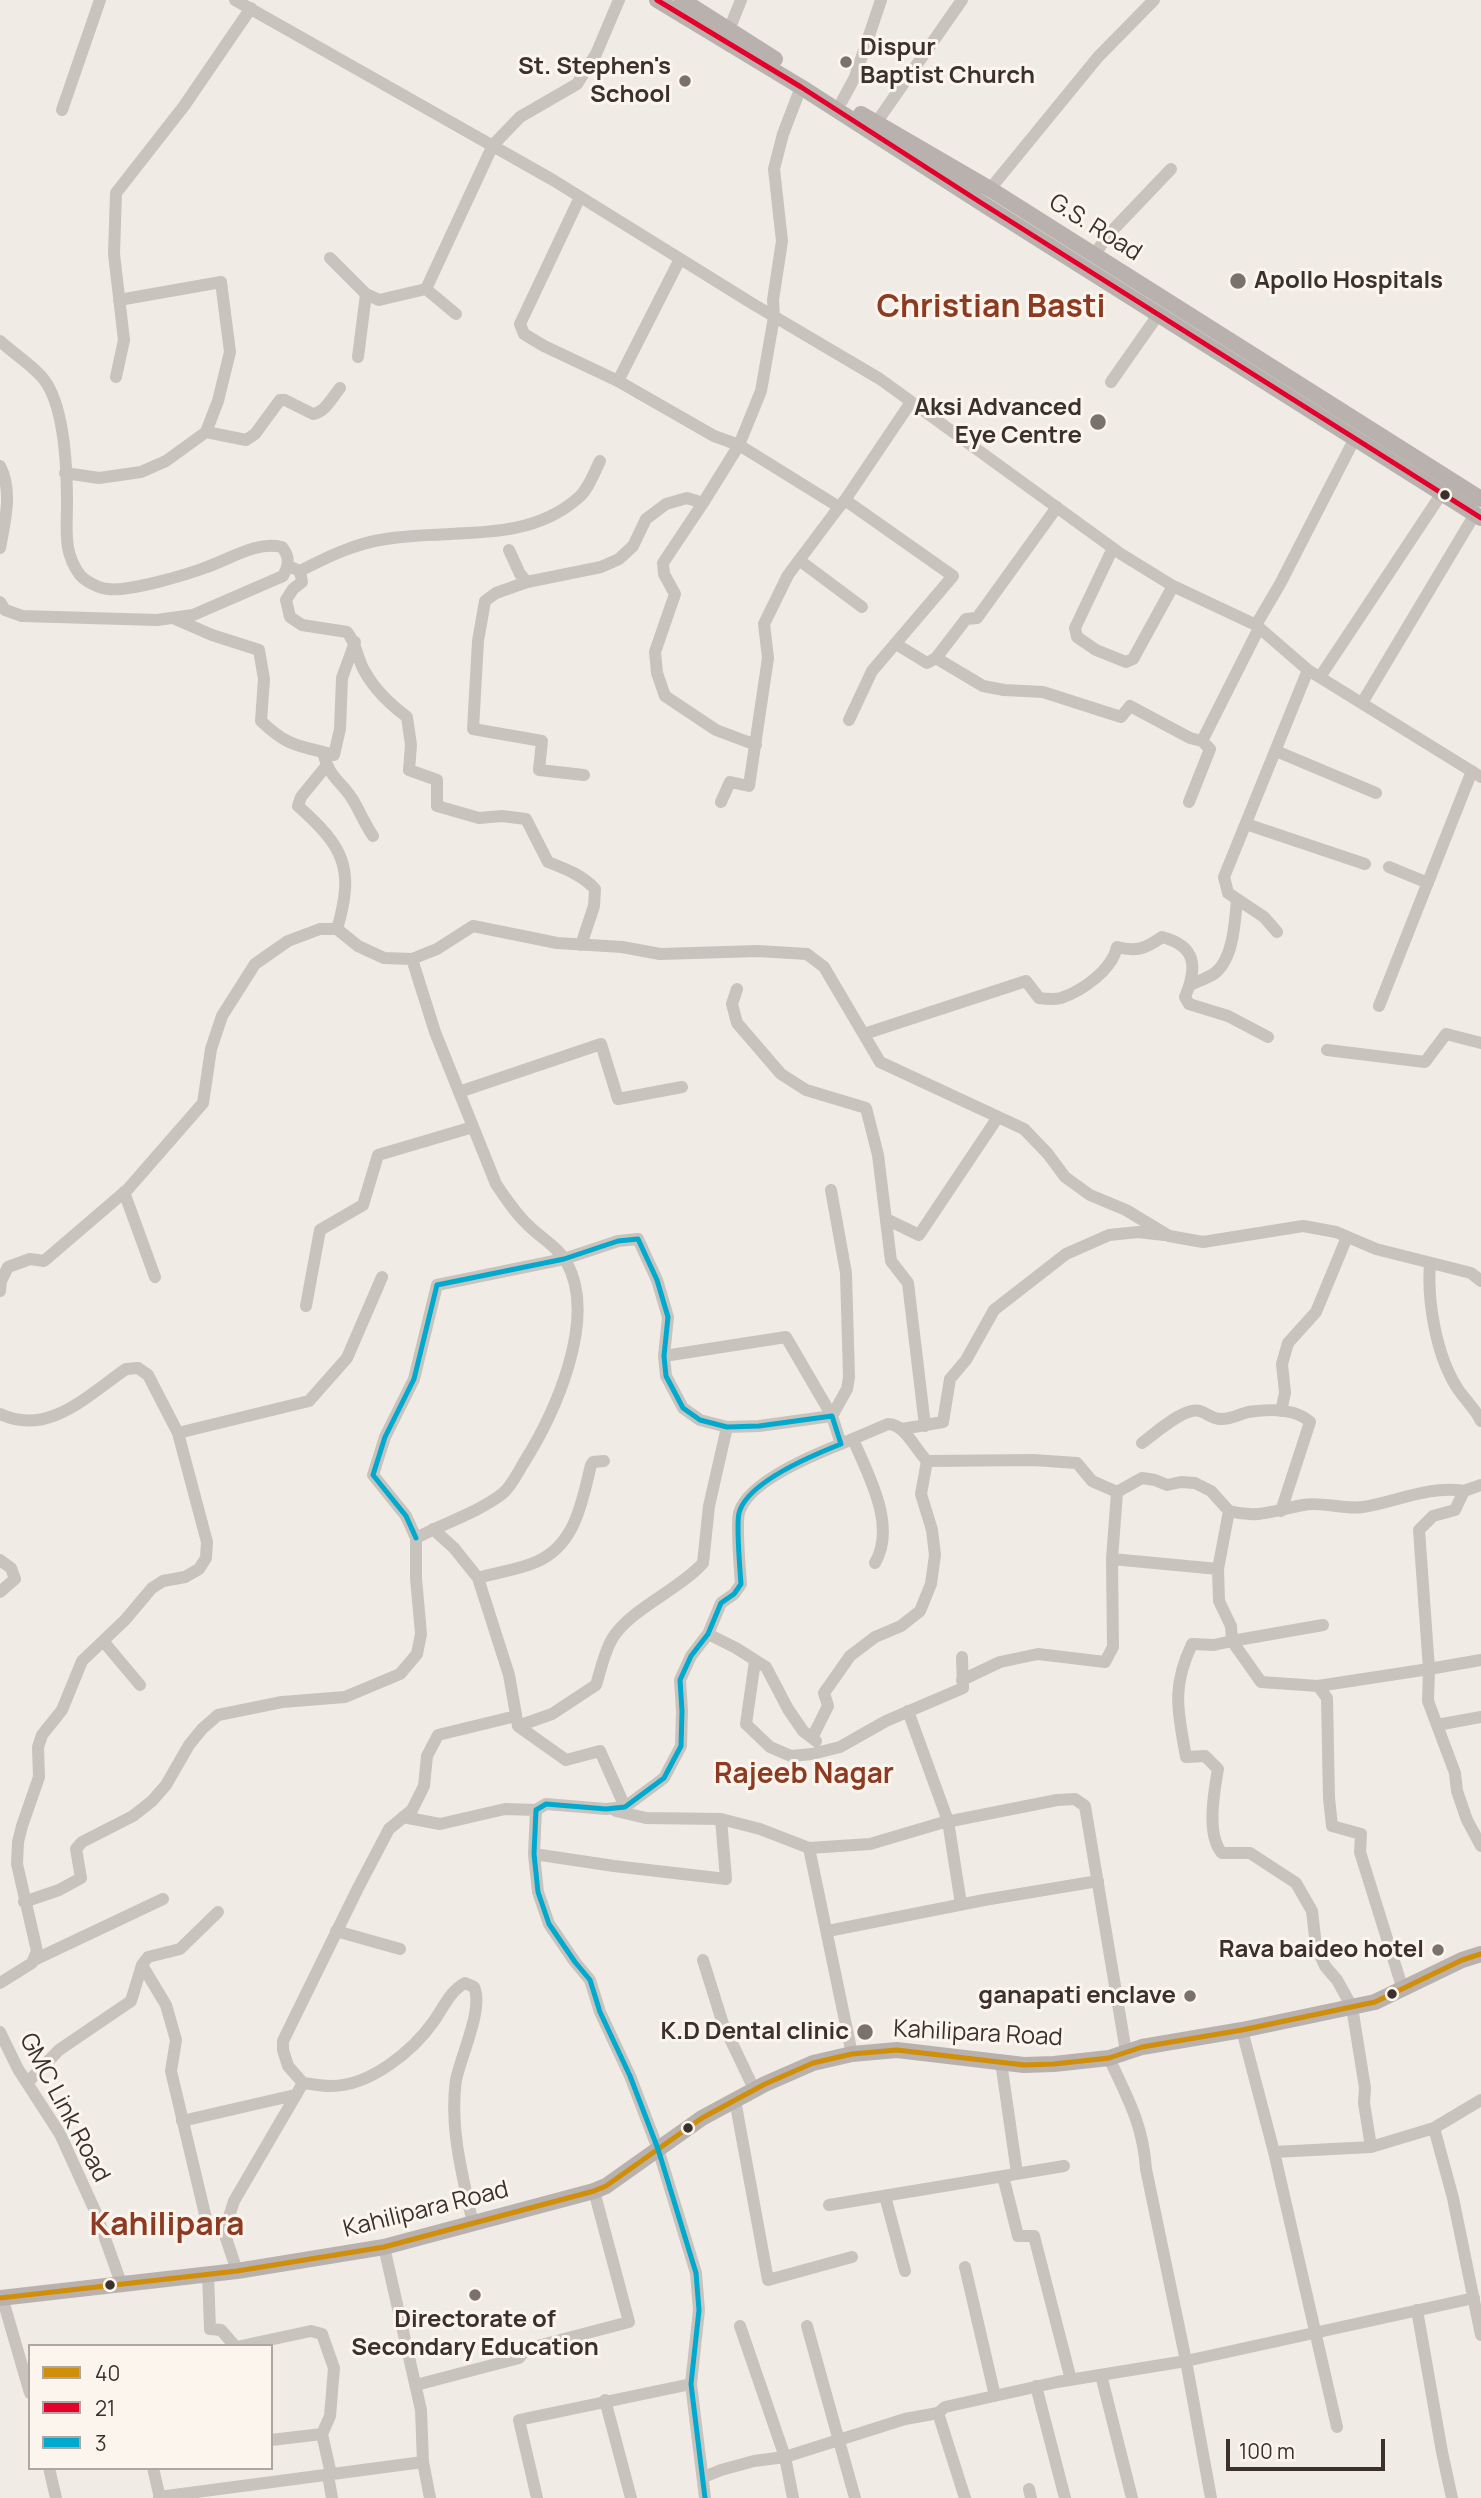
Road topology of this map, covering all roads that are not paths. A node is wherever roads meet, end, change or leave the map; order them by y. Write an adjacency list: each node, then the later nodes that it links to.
1 (100, 0): 14 (street)
2 (235, 0): 10 (street)
3 (619, 0): 16 (street)
4 (657, 0): 12 (main road, G.S. Road)
5 (682, 0): 11 (main road, G.S. Road)
6 (741, 0): 11 (street)
7 (881, 0): 13 (street)
8 (962, 0): 15 (street)
9 (1153, 0): 18 (street)
10 (251, 8): 16 (street); 25 (street)
11 (729, 30): 13 (main road, G.S. Road)
12 (801, 87): 27 (main road, G.S. Road); 28 (street)
13 (842, 101): 15 (main road, G.S. Road)
14 (62, 110)
15 (877, 123): 18 (main road, G.S. Road)
16 (493, 145): 19 (street); 23 (street)
17 (1171, 169): 20 (street)
18 (990, 189): 20 (main road, G.S. Road)
19 (580, 197): 22 (street); 32 (street)
20 (1095, 254): 46 (main road, G.S. Road)
21 (330, 258): 24 (street)
22 (680, 259): 28 (street); 32 (street)
23 (426, 289): 24 (street); 26 (street)
24 (366, 294): 30 (street)
25 (119, 300): 31 (street); 36 (street)
26 (456, 314)
27 (1158, 315): 33 (street); 37 (main road, G.S. Road)
28 (774, 317): 35 (street); 38 (street)
29 (0, 341): 41 (street)
30 (358, 357)
31 (116, 377)
32 (618, 381): 38 (street)
33 (1111, 382)
34 (340, 388): 36 (street)
35 (911, 402): 44 (street); 45 (street)
36 (206, 432): 41 (street)
37 (1355, 438): 42 (main road, G.S. Road); 57 (street)
38 (739, 445): 43 (street); 44 (street)
39 (600, 461): 51 (street)
40 (0, 466): 47 (street)
41 (65, 473): 51 (street)
42 (1441, 493): 46 (main road, G.S. Road); 61 (street)
43 (703, 503): 52 (street); 65 (street)
44 (842, 504): 50 (street); 59 (street)
45 (1057, 507): 48 (street); 60 (street)
46 (1479, 510): 62 (street)
47 (0, 548)
48 (1113, 548): 53 (street); 53 (street)
49 (509, 550): 52 (street)
50 (799, 560): 55 (street); 65 (street)
51 (294, 569): 56 (street); 58 (street)
52 (527, 582): 69 (street)
53 (1173, 586): 57 (street)
54 (0, 602): 56 (street)
55 (862, 607)
56 (173, 618): 67 (street)
57 (1257, 627): 61 (street); 64 (street)
58 (355, 642): 67 (street); 81 (street)
59 (896, 644): 60 (street); 63 (street)
60 (936, 658): 64 (street)
61 (1314, 673): 62 (street); 66 (street)
62 (1362, 703): 68 (street)
63 (849, 720)
64 (1202, 741): 72 (street)
65 (756, 745): 71 (street)
66 (1276, 751): 70 (street); 73 (street)
67 (325, 759): 74 (street); 79 (street)
68 (1477, 774): 77 (street)
69 (584, 775)
70 (1376, 793)
71 (721, 802)
72 (1189, 802)
73 (1246, 824): 75 (street); 78 (street)
74 (373, 836)
75 (1365, 864)
76 (1390, 867): 77 (street)
77 (1428, 883): 85 (street)
78 (1237, 899): 80 (street); 83 (street)
79 (337, 929): 82 (street); 95 (street)
80 (1277, 932)
81 (581, 945): 82 (street); 86 (street)
82 (412, 959): 91 (street)
83 (1190, 985): 86 (street); 87 (street)
84 (737, 989): 96 (street)
85 (1379, 1006)
86 (864, 1034): 92 (street)
87 (1268, 1037)
88 (1481, 1044): 89 (street)
89 (1327, 1050)
90 (682, 1087): 91 (street)
91 (459, 1092): 93 (street)
92 (998, 1117): 96 (street); 97 (street)
93 (473, 1127): 99 (street); 105 (street)
94 (831, 1190): 109 (street)
95 (124, 1192): 101 (street); 104 (street)
96 (886, 1219): 111 (street)
97 (1169, 1236): 98 (street); 111 (street)
98 (1347, 1237): 100 (street); 107 (street)
99 (564, 1259): 106 (street); 124 (street); 125 (street)
100 (1430, 1264): 103 (street); 110 (street)
101 (155, 1277)
102 (382, 1277): 114 (street)
103 (1480, 1278)
104 (0, 1291)
105 (306, 1306)
106 (664, 1356): 109 (street); 112 (street)
107 (1281, 1411): 116 (street); 123 (street)
108 (0, 1414): 114 (street)
109 (832, 1416): 112 (street); 115 (street)
110 (1481, 1421)
111 (925, 1426): 113 (street)
112 (727, 1427): 145 (street)
113 (902, 1429): 115 (street); 118 (street)
114 (178, 1433): 134 (street)
115 (847, 1441): 128 (street); 133 (street)
116 (1142, 1443)
117 (604, 1461): 130 (street)
118 (927, 1461): 121 (street); 147 (street)
119 (1481, 1485): 120 (street)
120 (1464, 1491): 123 (street); 139 (street)
121 (1117, 1492): 122 (street); 126 (street)
122 (1229, 1511): 123 (street); 129 (street)
123 (1281, 1511)
124 (433, 1529): 125 (street); 130 (street)
125 (416, 1538): 162 (street)
126 (1112, 1559): 129 (street); 140 (street)
127 (0, 1560): 131 (street)
128 (875, 1563)
129 (1218, 1569): 135 (street)
130 (478, 1578): 145 (street)
131 (0, 1592)
132 (1323, 1625): 135 (street)
133 (708, 1634): 138 (street); 149 (street)
134 (103, 1641): 141 (street); 162 (street)
135 (1232, 1641): 142 (street); 174 (street)
136 (962, 1657): 140 (street)
137 (1481, 1660): 139 (street)
138 (755, 1661): 147 (street); 148 (street)
139 (1429, 1669): 142 (street); 146 (street)
140 (962, 1680): 143 (street)
141 (140, 1685)
142 (1318, 1686): 173 (street)
143 (908, 1712): 148 (street); 156 (street)
144 (1481, 1717): 146 (street)
145 (517, 1721): 149 (street); 152 (street)
146 (1437, 1726): 155 (street)
147 (812, 1738): 148 (street)
148 (827, 1750)
149 (625, 1807): 150 (street)
150 (606, 1809): 151 (street); 153 (street)
151 (536, 1810): 152 (street); 159 (street)
152 (403, 1817): 165 (street)
153 (721, 1819): 158 (street); 159 (street)
154 (1481, 1819): 155 (street)
155 (1467, 1820): 157 (street)
156 (948, 1821): 158 (street); 160 (street); 163 (street)
157 (1481, 1846)
158 (809, 1848): 166 (street)
159 (534, 1854): 190 (street)
160 (1098, 1881): 163 (street); 177 (street)
161 (163, 1899): 169 (street)
162 (24, 1902): 169 (street)
163 (961, 1904): 166 (street)
164 (218, 1912): 171 (street)
165 (336, 1931): 167 (street); 182 (street)
166 (828, 1931): 178 (street)
167 (400, 1949)
168 (1481, 1954): 173 (main road, Kahilipara Road)
169 (34, 1960): 172 (street)
170 (703, 1960): 183 (street)
171 (142, 1965): 181 (street); 187 (street)
172 (0, 1983)
173 (1403, 1990): 174 (main road, Kahilipara Road)
174 (1352, 2007): 175 (main road, Kahilipara Road); 189 (street)
175 (1242, 2030): 177 (main road, Kahilipara Road); 191 (street)
176 (0, 2032): 181 (street, GMC Link Road)
177 (1126, 2052): 179 (main road, Kahilipara Road)
178 (852, 2054): 180 (main road, Kahilipara Road); 183 (main road, Kahilipara Road)
179 (1109, 2058): 180 (main road, Kahilipara Road); 216 (street)
180 (1001, 2062): 193 (street)
181 (27, 2083): 206 (street, GMC Link Road)
182 (303, 2083): 184 (street); 198 (street)
183 (754, 2089): 185 (main road, Kahilipara Road)
184 (296, 2095): 187 (street); 199 (street)
185 (735, 2100): 190 (main road, Kahilipara Road); 201 (street)
186 (1481, 2100): 188 (street)
187 (182, 2121): 199 (street)
188 (1434, 2128): 189 (street); 208 (street)
189 (1371, 2147): 191 (street)
190 (658, 2149): 195 (main road, Kahilipara Road); 219 (street)
191 (1274, 2152): 212 (street)
192 (1064, 2166): 193 (street)
193 (1017, 2173): 194 (street)
194 (1003, 2176): 196 (street); 218 (street)
195 (594, 2191): 198 (main road, Kahilipara Road); 220 (street)
196 (885, 2196): 197 (street); 204 (street)
197 (830, 2205)
198 (473, 2224): 200 (main road, Kahilipara Road)
199 (223, 2232): 203 (street)
200 (384, 2248): 203 (main road, Kahilipara Road); 220 (street)
201 (852, 2256)
202 (965, 2267): 223 (street)
203 (237, 2271): 205 (main road, Kahilipara Road)
204 (905, 2271)
205 (208, 2274): 206 (main road, Kahilipara Road); 214 (street)
206 (121, 2283): 207 (main road, Kahilipara Road)
207 (1, 2297): 221 (street)
208 (1474, 2298): 209 (street); 213 (street)
209 (1417, 2310): 212 (street); 249 (street)
210 (740, 2326): 230 (street)
211 (807, 2326): 229 (street)
212 (1314, 2332): 216 (street); 226 (street)
213 (1481, 2335)
214 (233, 2344)
215 (250, 2344): 227 (street)
216 (1186, 2361): 217 (street); 248 (street)
217 (1101, 2375): 218 (street); 247 (street)
218 (1071, 2380): 222 (street)
219 (691, 2384): 224 (street); 235 (street)
220 (416, 2385): 231 (street)
221 (28, 2386)
222 (1036, 2386): 223 (street); 246 (street)
223 (995, 2396): 225 (street)
224 (605, 2400): 240 (street); 241 (street)
225 (938, 2413): 229 (street); 245 (street)
226 (1337, 2427)
227 (322, 2434): 228 (street); 234 (street)
228 (273, 2440)
229 (839, 2440): 230 (street); 244 (street)
230 (785, 2457): 235 (street); 243 (street)
231 (423, 2462): 234 (street); 239 (street)
232 (49, 2470): 236 (street)
233 (153, 2470): 237 (street)
234 (330, 2474): 237 (street); 238 (street)
235 (704, 2477): 242 (street)
236 (56, 2498)
237 (160, 2498)
238 (331, 2498)
239 (430, 2498)
240 (537, 2498)
241 (631, 2498)
242 (705, 2498)
243 (793, 2498)
244 (855, 2498)
245 (965, 2498)
246 (1065, 2498)
247 (1132, 2498)
248 (1211, 2498)
249 (1452, 2498)

